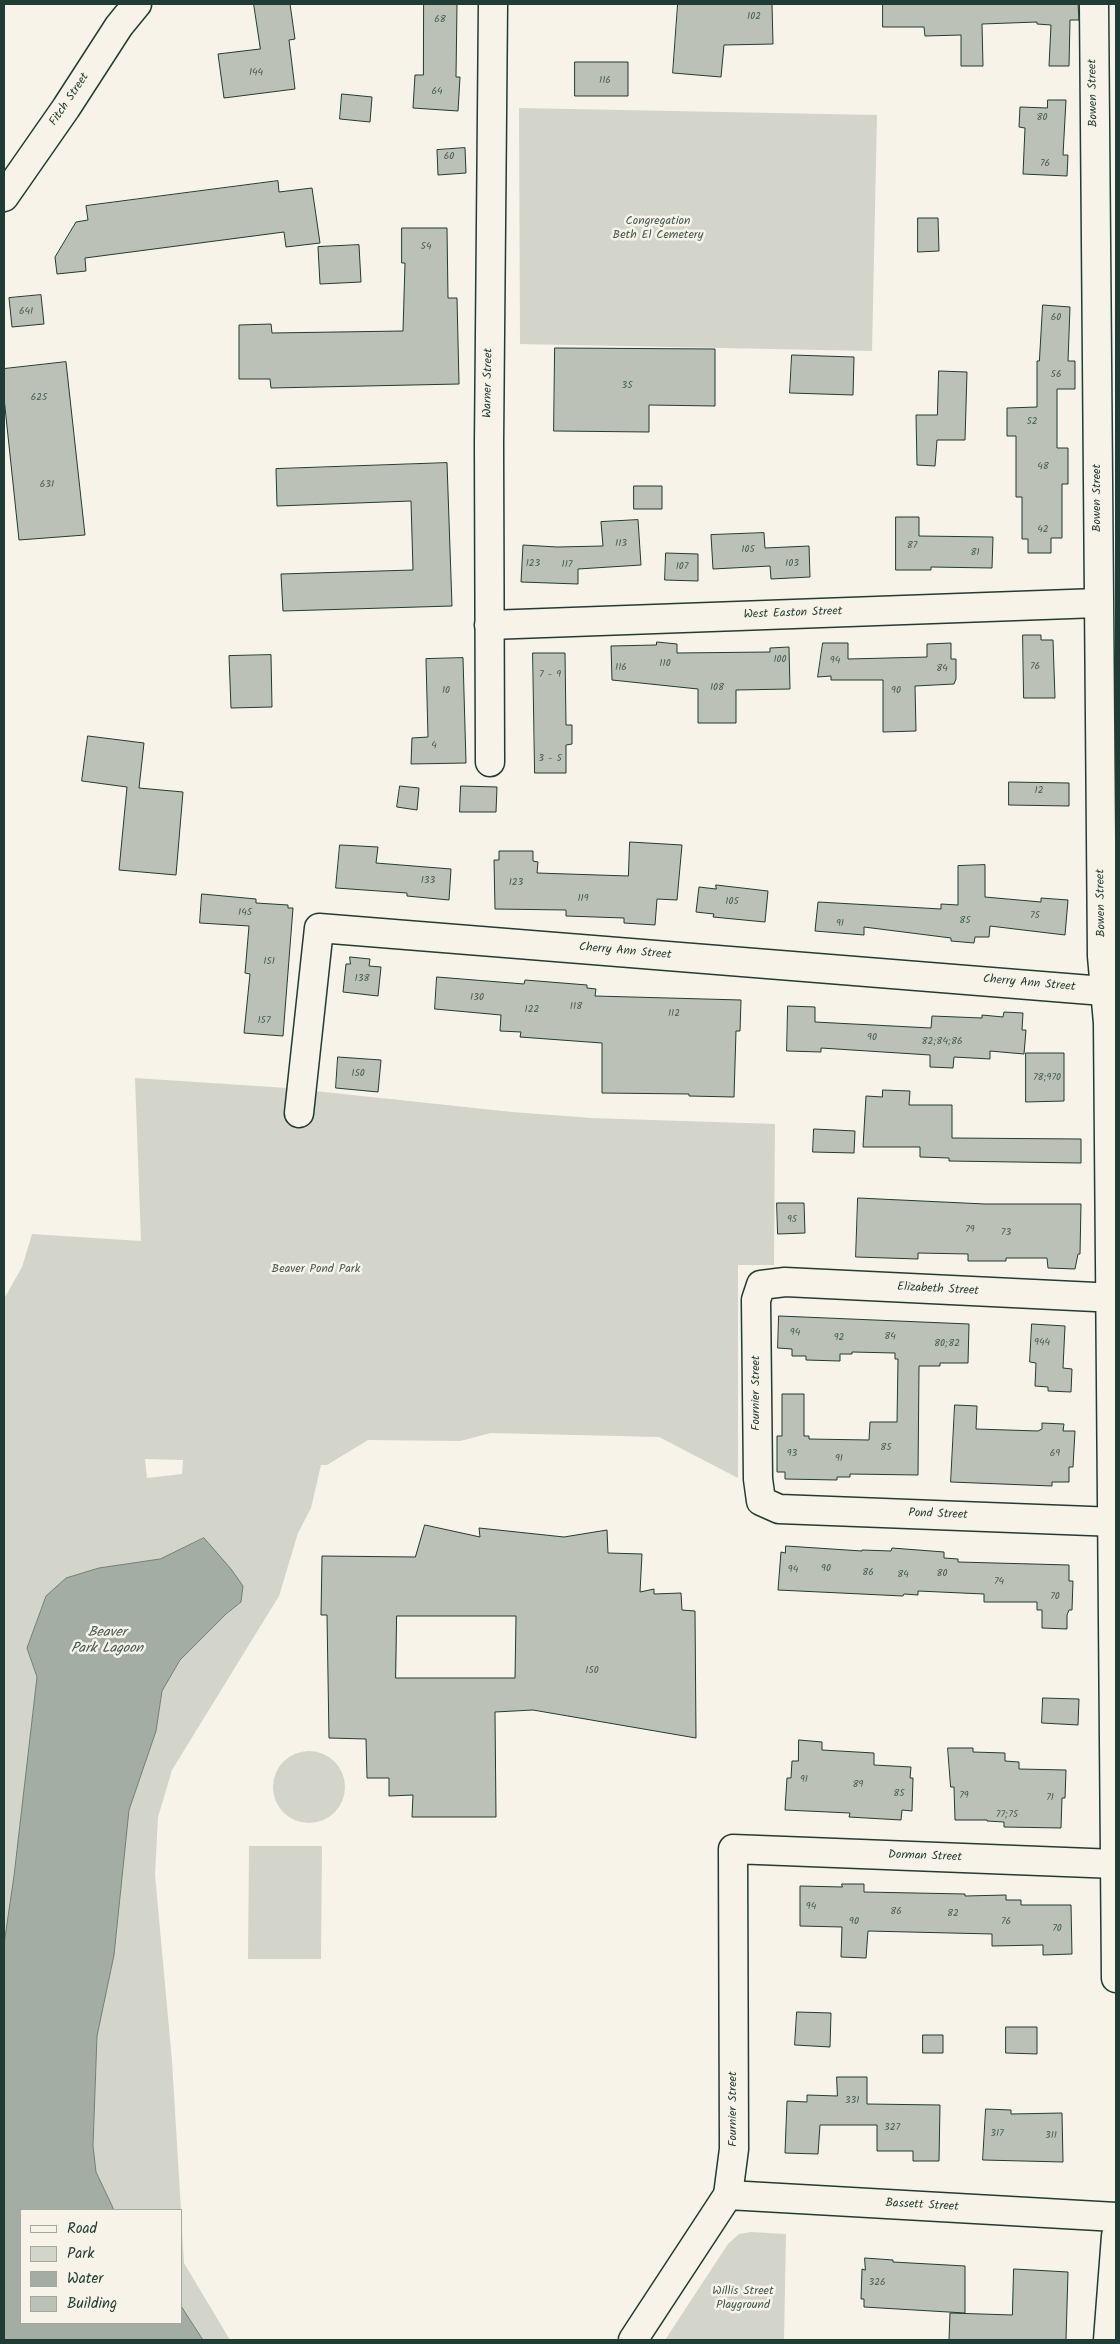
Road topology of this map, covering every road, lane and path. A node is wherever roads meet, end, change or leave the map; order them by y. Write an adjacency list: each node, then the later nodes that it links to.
1 (137, 4): 4 (street, Fitch Street)
2 (493, 4): 7 (street, Warner Street)
3 (1094, 4): 5 (street, Bowen Street)
4 (4, 197)
5 (1107, 465): 6 (street, Bowen Street)
6 (1098, 603): 7 (street, West Easton Street); 9 (street, Bowen Street)
7 (489, 625): 8 (street, Warner Street)
8 (490, 762)
9 (1111, 992): 10 (street, Cherry Ann Street); 12 (street, Bowen Street)
10 (299, 1113)
11 (761, 1285): 12 (street, Elizabeth Street); 13 (street, Fournier Street)
12 (1113, 1298): 14 (street, Bowen Street)
13 (761, 1501): 14 (street, Pond Street)
14 (1115, 1522): 16 (street, Bowen Street)
15 (734, 1849): 16 (street, Dorman Street); 18 (street, Fournier Street)
16 (1116, 1864): 17 (street, Bowen Street)
17 (1116, 1978)
18 (728, 2195): 19 (street, Bassett Street); 21 (street, Fournier Street)
19 (1116, 2217)
20 (1116, 2236): 22 (street)
21 (633, 2340)
22 (1108, 2340)

